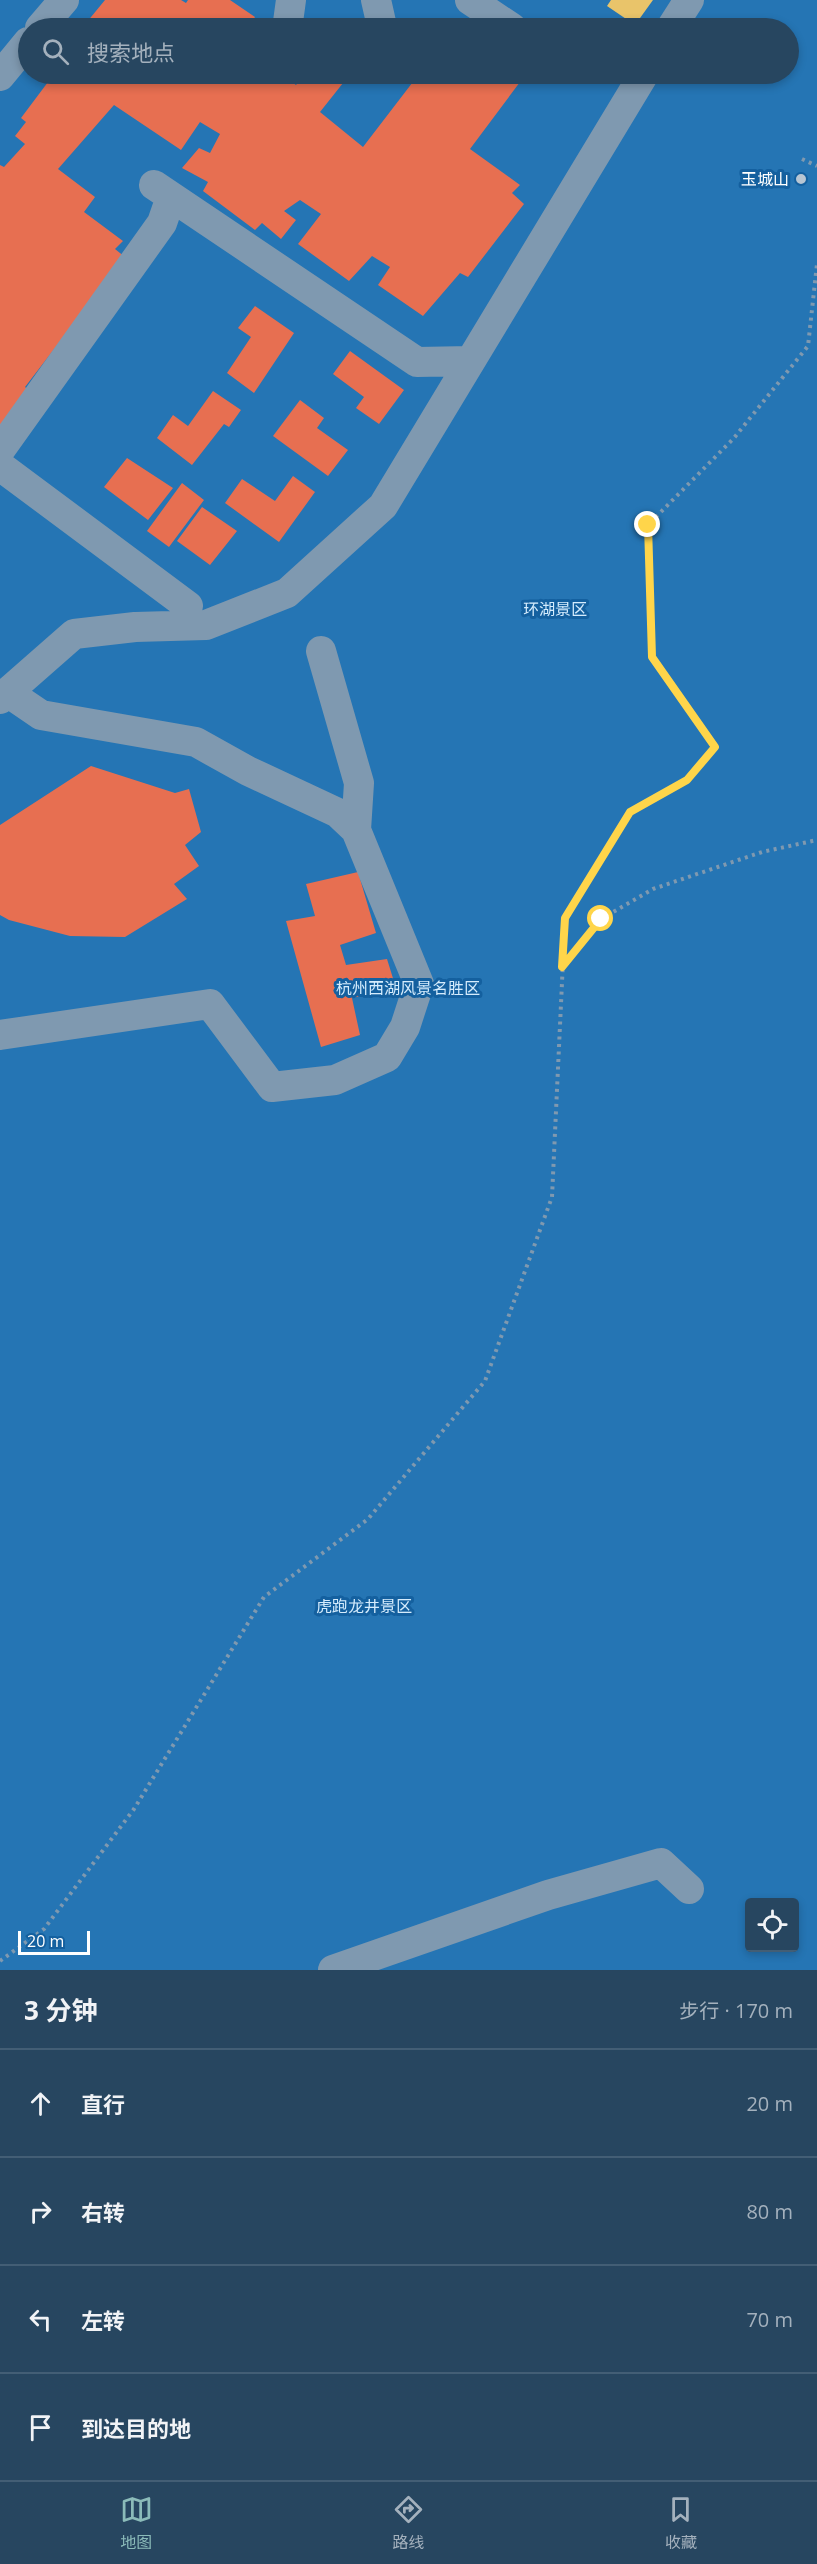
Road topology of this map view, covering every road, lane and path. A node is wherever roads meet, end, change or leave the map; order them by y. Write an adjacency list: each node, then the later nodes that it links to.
1 (64, 0): 6 (street)
2 (291, 0): 7 (street)
3 (376, 0): 8 (street)
4 (470, 0): 9 (street)
5 (689, 0): 10 (street)
6 (49, 18)
7 (289, 18)
8 (380, 18)
9 (497, 18)
10 (678, 18)
11 (18, 54): 12 (street)
12 (0, 76)
13 (638, 84): 17 (street)
14 (802, 159): 15 (path)
15 (817, 166)
16 (817, 264): 25 (path)
17 (470, 361): 18 (street); 22 (street)
18 (0, 450)
19 (0, 466): 20 (street)
20 (188, 606)
21 (321, 651): 23 (street)
22 (4, 696): 23 (street)
23 (356, 830): 26 (street)
24 (817, 840): 25 (path)
25 (562, 967): 28 (path)
26 (0, 1035)
27 (689, 1889): 29 (street)
28 (0, 1961)
29 (333, 1970)

